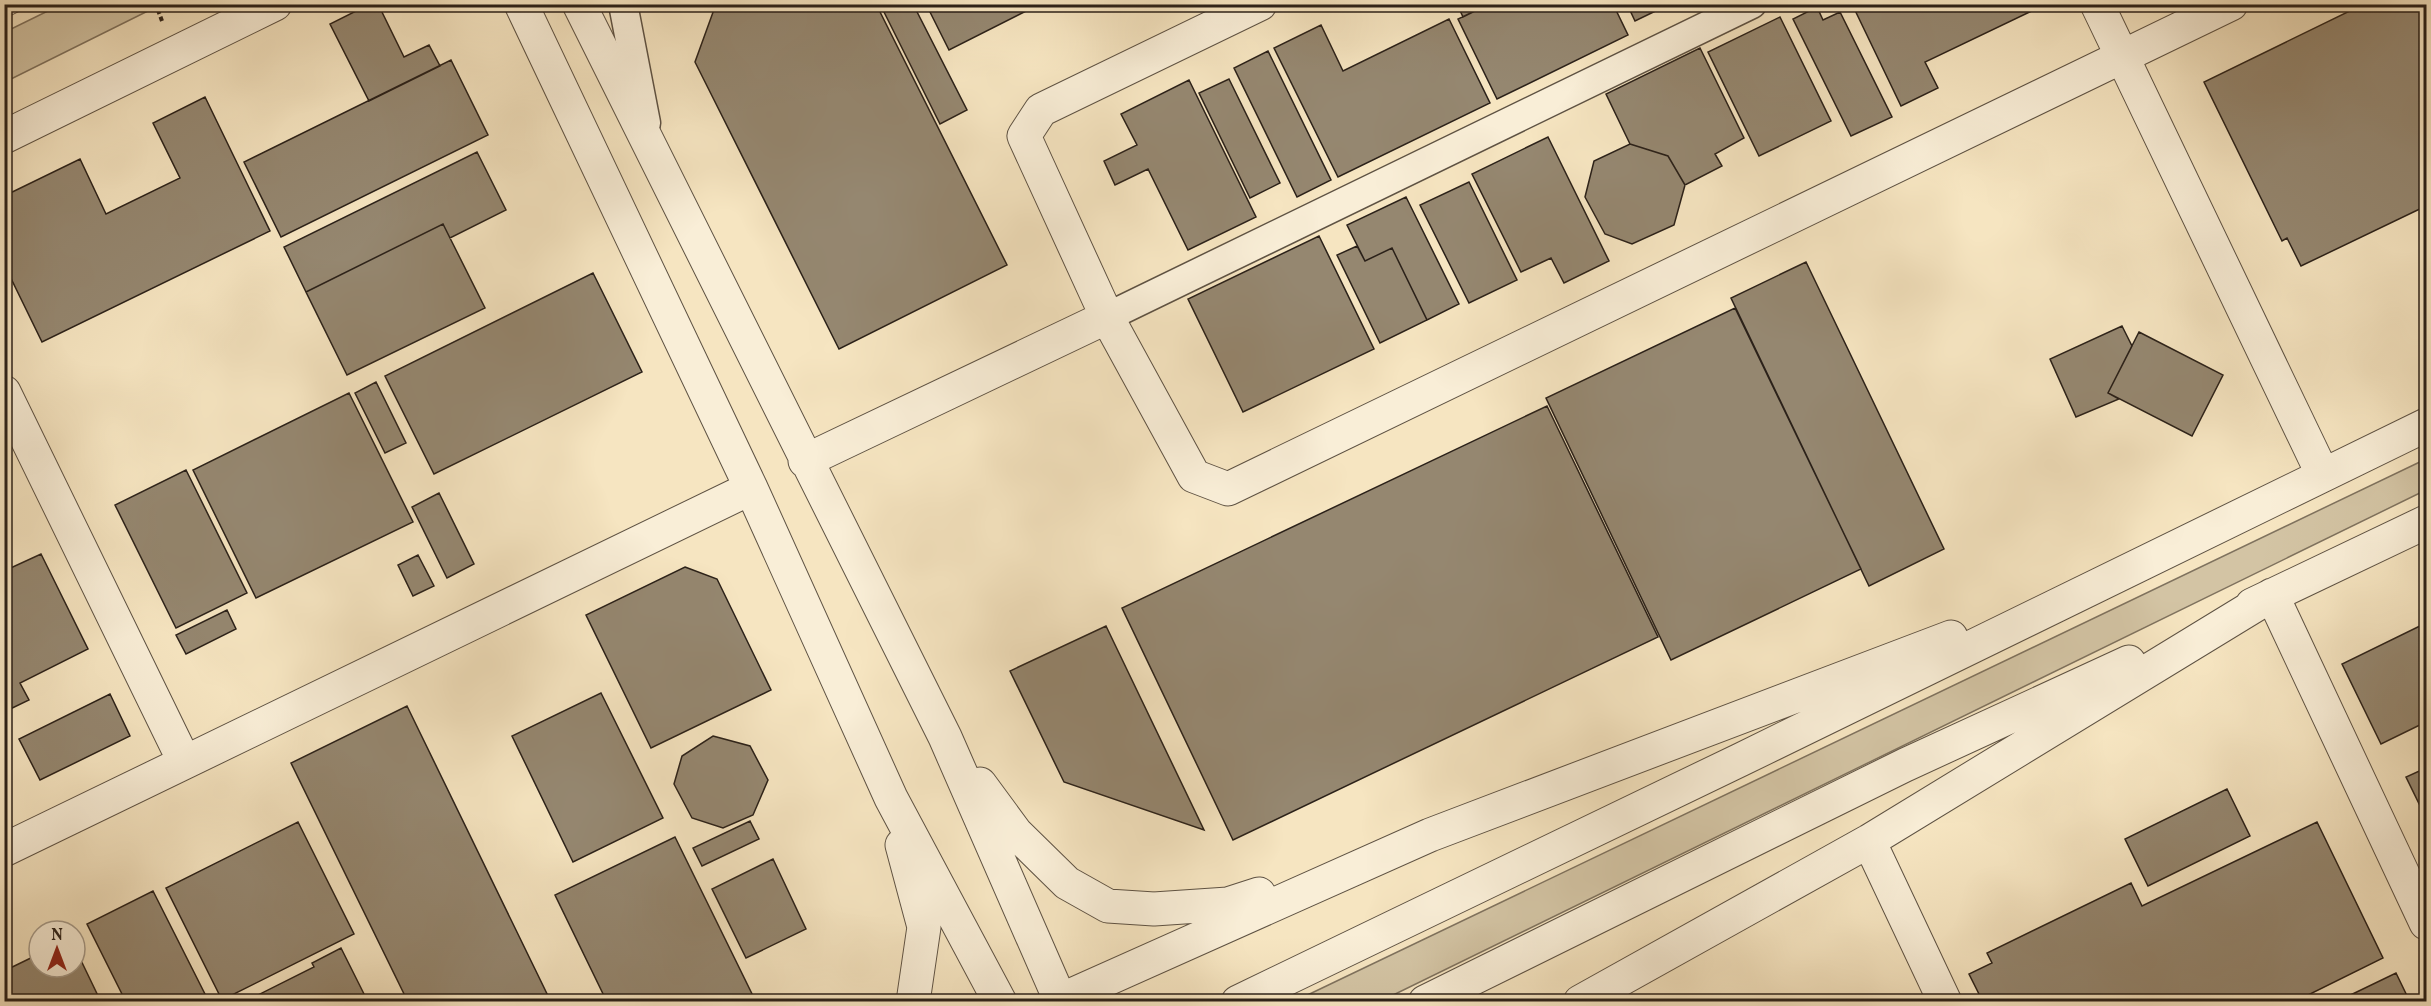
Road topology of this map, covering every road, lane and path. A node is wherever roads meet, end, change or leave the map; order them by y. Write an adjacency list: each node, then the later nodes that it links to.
1 (16, 4): 11 (lane)
2 (168, 4): 12 (path)
3 (275, 4): 14 (street)
4 (521, 4): 21 (street)
5 (579, 4): 15 (street)
6 (623, 4): 15 (street)
7 (1260, 4): 16 (street)
8 (1752, 4): 16 (street)
9 (2097, 4): 13 (street)
10 (2231, 4): 13 (street)
11 (4, 10)
12 (165, 30)
13 (2122, 57): 16 (street); 20 (street)
14 (4, 137)
15 (649, 140): 19 (street)
16 (1107, 317): 19 (street)
17 (4, 392): 26 (street)
18 (2427, 425): 20 (street)
19 (805, 461): 25 (street)
20 (2323, 475): 23 (street)
21 (751, 488): 26 (street); 27 (street)
22 (2427, 522): 24 (street)
23 (2152, 560): 30 (street); 35 (street)
24 (2272, 595): 28 (street); 31 (street); 36 (street)
25 (945, 737): 30 (street); 32 (street)
26 (184, 761): 29 (street)
27 (891, 798): 33 (street); 34 (street)
28 (1869, 841): 37 (street); 38 (street)
29 (4, 849)
30 (1380, 855): 32 (street)
31 (2427, 923)
32 (1059, 1001)
33 (913, 1002)
34 (1000, 1002)
35 (1238, 1002)
36 (1425, 1002)
37 (1580, 1002)
38 (1945, 1002)

